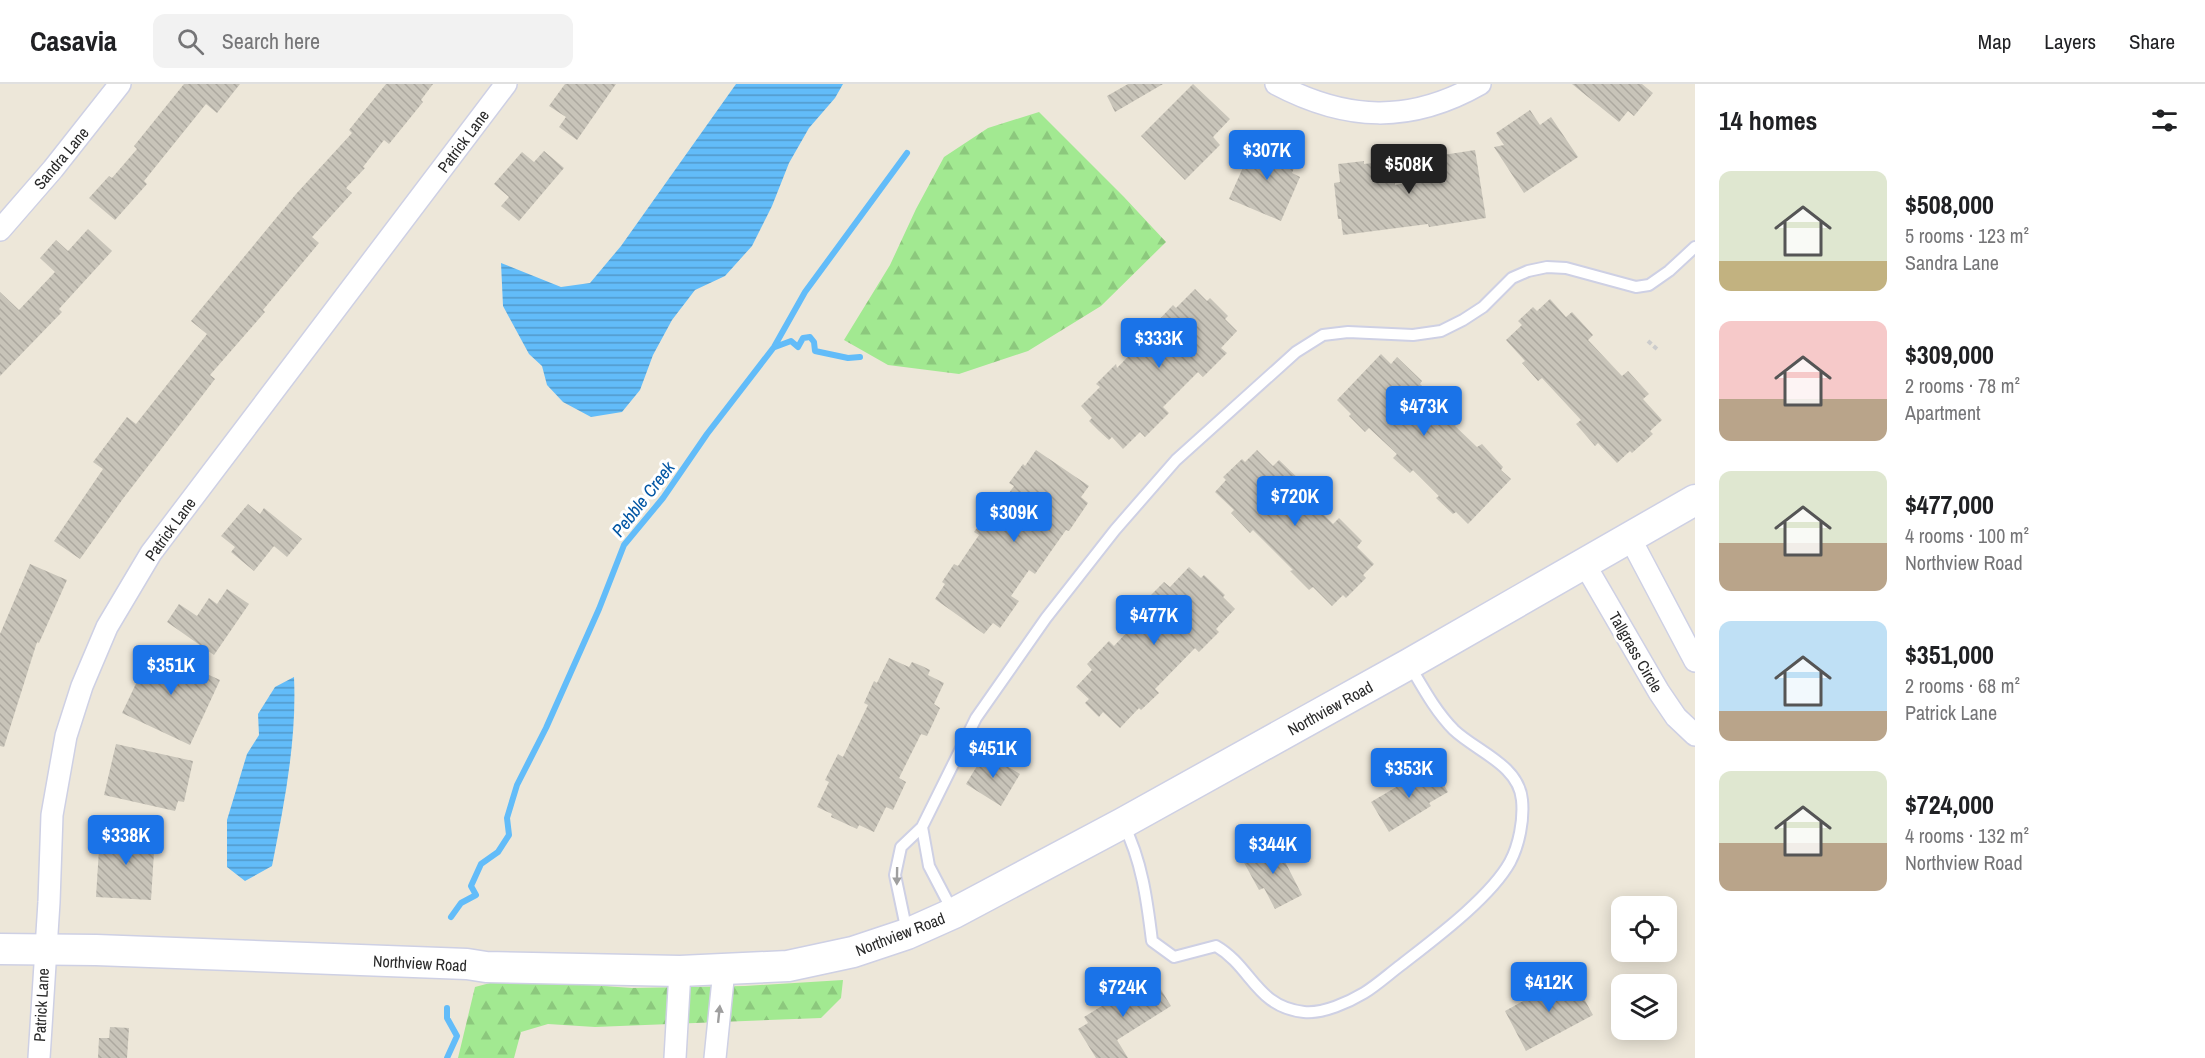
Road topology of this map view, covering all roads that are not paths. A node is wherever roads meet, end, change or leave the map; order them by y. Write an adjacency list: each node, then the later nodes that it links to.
1 (120, 84): 5 (street, Sandra Lane)
2 (506, 84): 18 (street, Patrick Lane)
3 (1276, 84): 4 (street)
4 (1480, 84)
5 (0, 230)
6 (1695, 248): 14 (lane)
7 (1695, 500): 8 (street, Northview Road)
8 (1629, 538): 9 (street, Northview Road); 10 (street)
9 (1584, 564): 11 (street, Northview Road); 12 (street, Tallgrass Circle)
10 (1695, 661)
11 (1409, 664): 13 (street, Northview Road); 13 (lane)
12 (1695, 735)
13 (1123, 823): 15 (street, Northview Road)
14 (922, 827): 15 (lane); 16 (lane, one-way to 16)
15 (954, 913): 16 (street, Northview Road)
16 (907, 934): 19 (street, Northview Road)
17 (0, 949): 18 (street, Northview Road)
18 (45, 950): 20 (street, Northview Road); 21 (street, Patrick Lane)
19 (724, 970): 20 (street, Northview Road); 23 (street, one-way to 19)
20 (680, 971): 22 (street)
21 (39, 1058)
22 (675, 1058)
23 (715, 1058)

